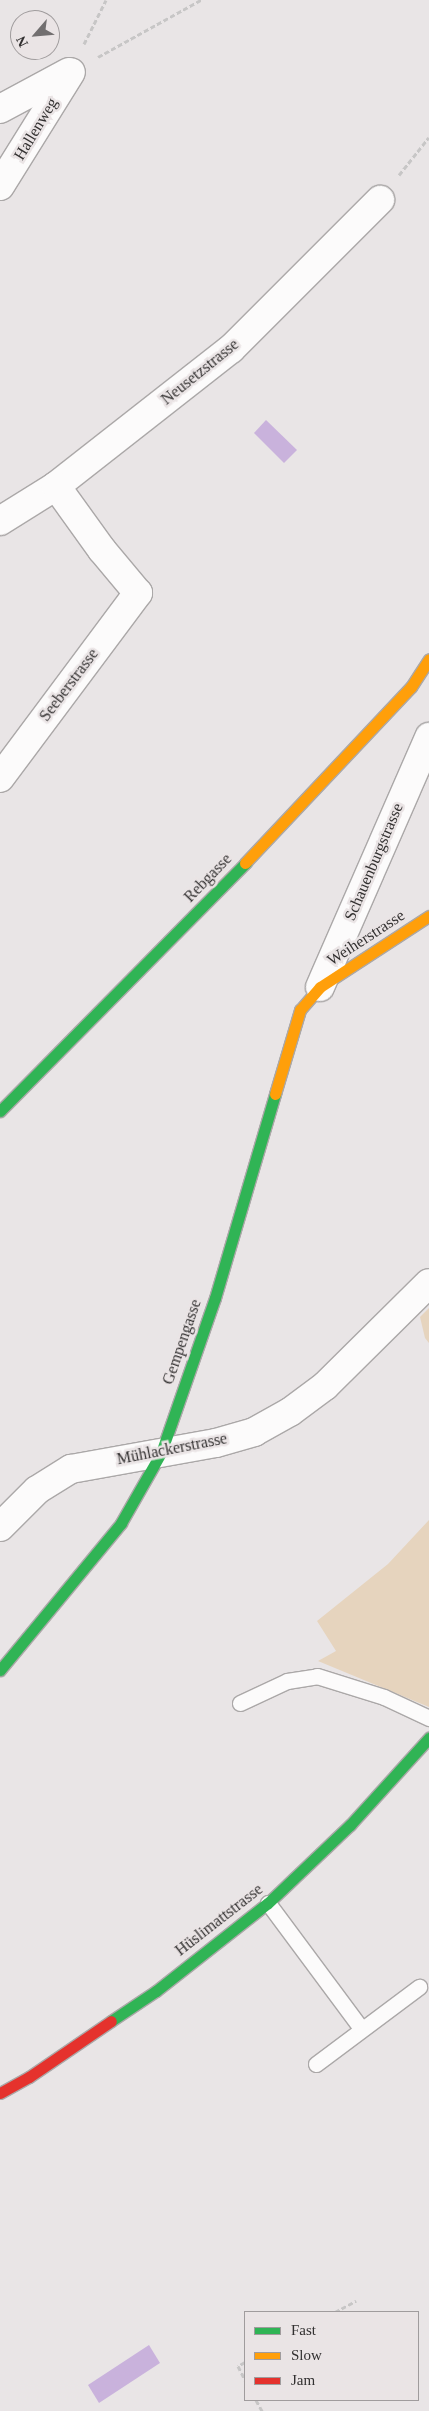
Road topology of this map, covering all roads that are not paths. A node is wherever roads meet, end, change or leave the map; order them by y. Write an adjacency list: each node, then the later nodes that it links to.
1 (0, 108): 2 (street, Hallenweg)
2 (0, 186)
3 (380, 200): 4 (street, Neusetzstrasse)
4 (56, 486): 5 (street, Neusetzstrasse); 8 (street, Seeberstrasse)
5 (0, 521)
6 (429, 659): 11 (street, Rebgasse)
7 (426, 749): 10 (street, Schauenburgstrasse)
8 (0, 778)
9 (429, 916): 10 (street, Weiherstrasse)
10 (320, 987): 13 (street, Gempengasse)
11 (0, 1111)
12 (429, 1283): 13 (street, Mühlackerstrasse)
13 (161, 1453): 14 (street, Mühlackerstrasse); 15 (street, Gempengasse)
14 (0, 1527)
15 (0, 1670)
16 (240, 1703): 17 (lane)
17 (429, 1718)
18 (429, 1738): 19 (street, Hüslimattstrasse)
19 (268, 1903): 21 (lane); 23 (street, Hüslimattstrasse)
20 (420, 1987): 21 (lane)
21 (362, 2028): 22 (lane)
22 (316, 2064)
23 (0, 2093)

